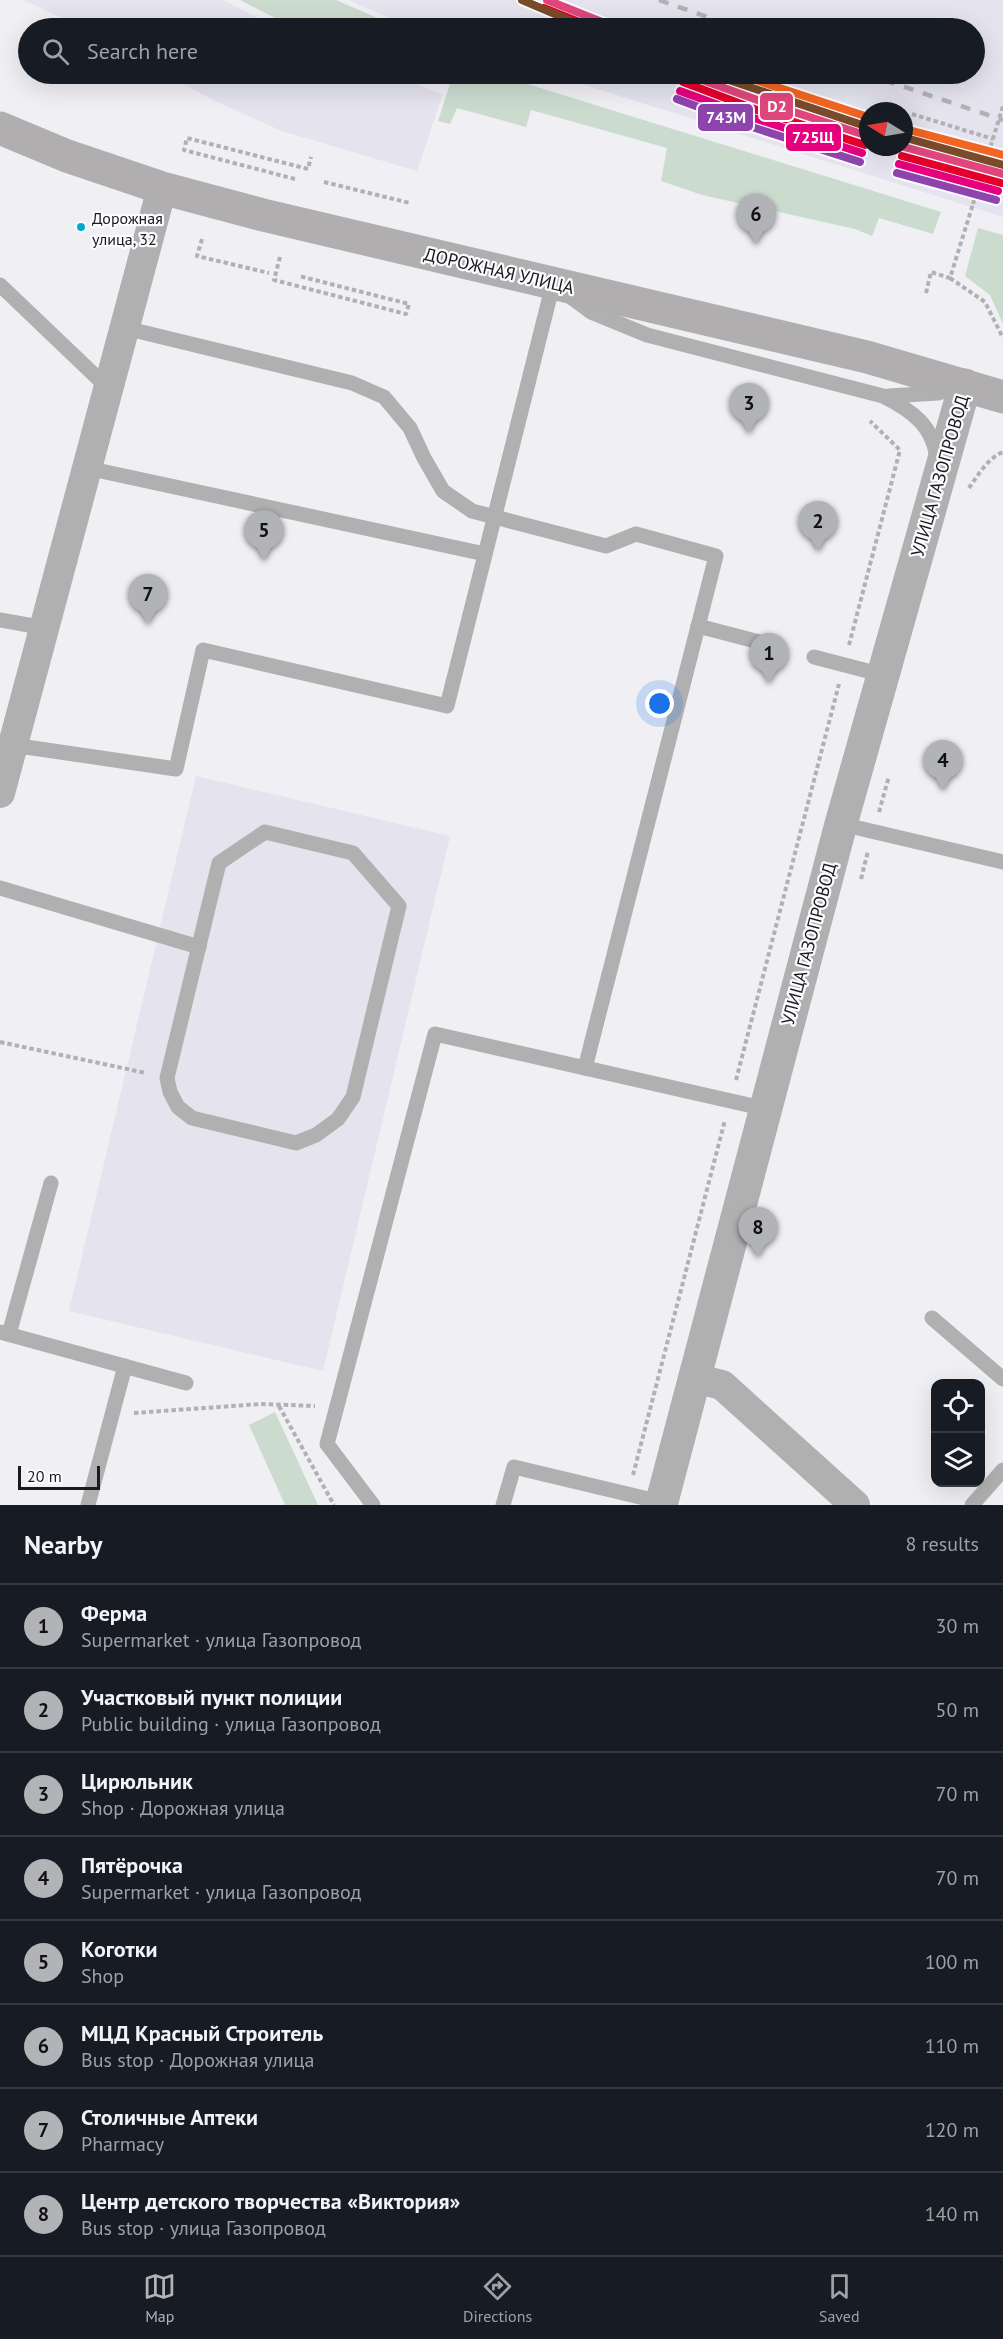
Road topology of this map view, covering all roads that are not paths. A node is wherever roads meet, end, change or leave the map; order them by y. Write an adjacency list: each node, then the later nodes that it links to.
1 (0, 128): 2 (main road, ДОРОЖНАЯ УЛИЦА)
2 (162, 188): 3 (main road, ДОРОЖНАЯ УЛИЦА); 5 (street)
3 (553, 284): 6 (main road, ДОРОЖНАЯ УЛИЦА); 8 (lane); 12 (lane)
4 (0, 285): 7 (lane)
5 (125, 328): 7 (street); 12 (lane)
6 (965, 385): 8 (lane); 9 (main road, ДОРОЖНАЯ УЛИЦА); 11 (street, УЛИЦА ГАЗОПРОВОД)
7 (108, 388): 10 (street)
8 (883, 396): 11 (lane)
9 (1003, 397)
10 (87, 468): 13 (lane); 16 (street)
11 (938, 482): 19 (street, УЛИЦА ГАЗОПРОВОД)
12 (494, 516): 13 (lane); 15 (lane)
13 (485, 554): 20 (lane)
14 (0, 620): 16 (lane)
15 (698, 626): 17 (lane); 26 (lane)
16 (45, 628): 20 (street)
17 (774, 646)
18 (814, 657): 19 (lane)
19 (883, 675): 22 (street, УЛИЦА ГАЗОПРОВОД)
20 (12, 745): 21 (street)
21 (0, 793)
22 (841, 824): 23 (lane); 27 (street, УЛИЦА ГАЗОПРОВОД)
23 (1003, 862)
24 (0, 888): 25 (lane)
25 (199, 947): 25 (lane)
26 (585, 1068): 27 (lane); 38 (lane)
27 (766, 1109): 32 (street, УЛИЦА ГАЗОПРОВОД)
28 (51, 1183): 30 (lane)
29 (932, 1317): 33 (lane)
30 (5, 1333): 31 (lane)
31 (125, 1366): 34 (lane); 37 (lane)
32 (694, 1378): 36 (street, УЛИЦА ГАЗОПРОВОД); 40 (street)
33 (1003, 1378)
34 (186, 1383)
35 (1003, 1470): 41 (lane)
36 (661, 1504): 39 (lane)
37 (88, 1505)
38 (373, 1505)
39 (503, 1505)
40 (855, 1505)
41 (972, 1505)

